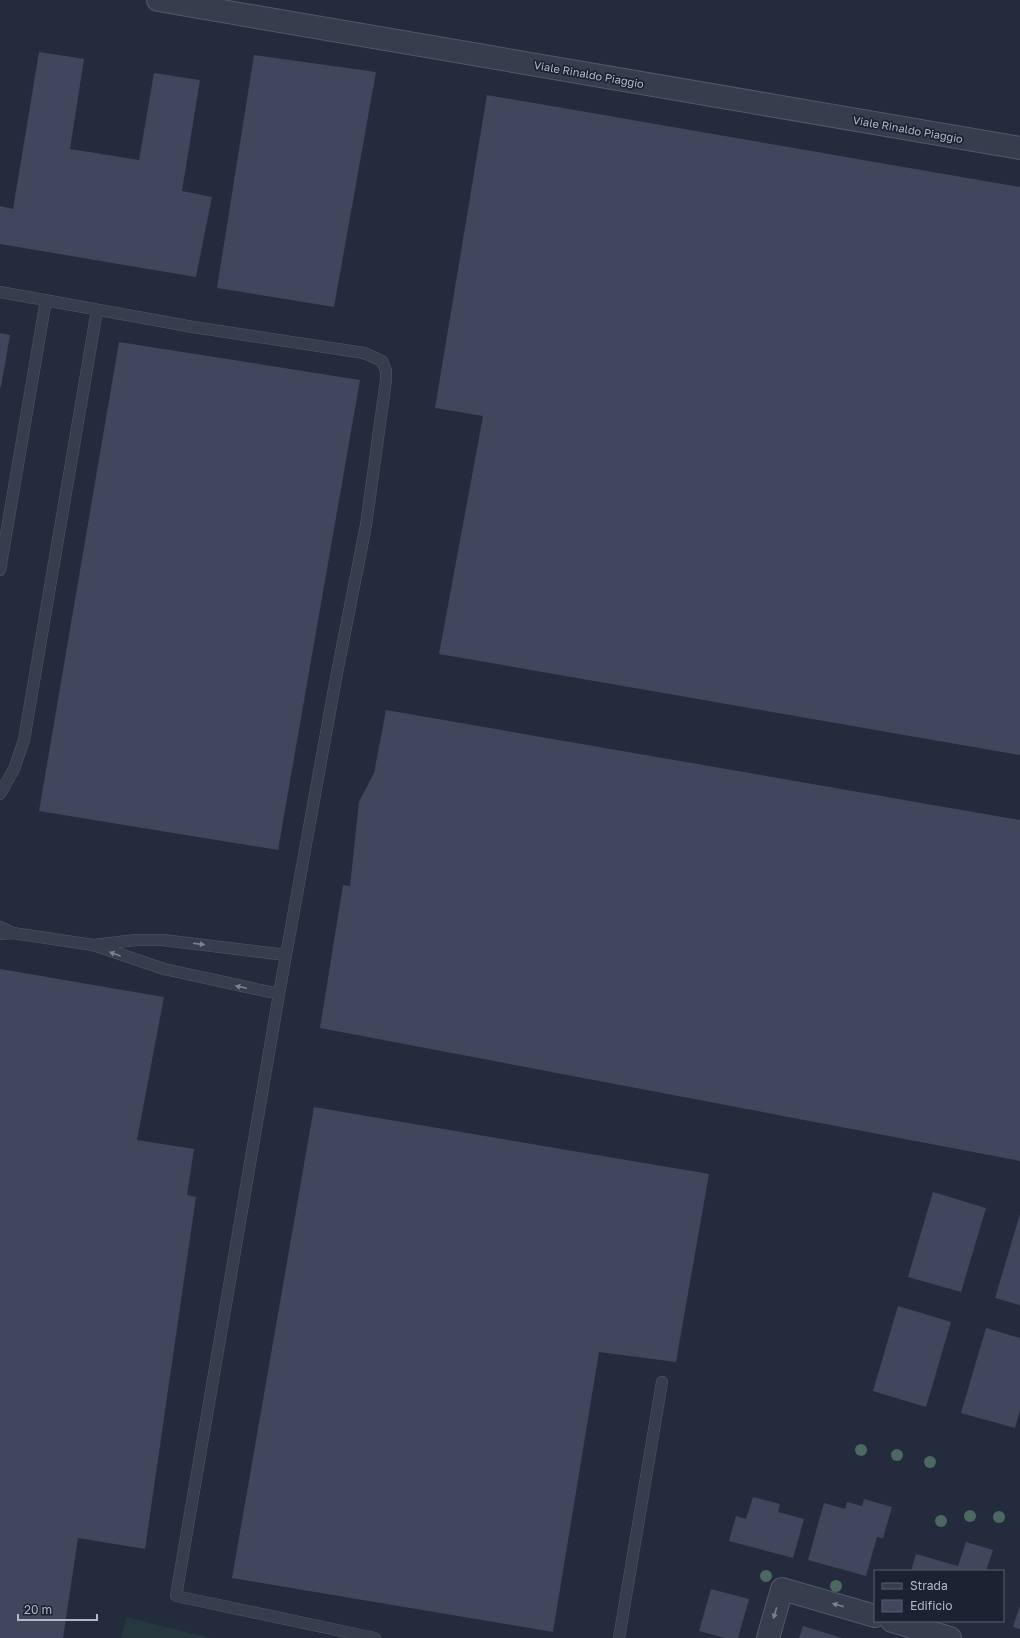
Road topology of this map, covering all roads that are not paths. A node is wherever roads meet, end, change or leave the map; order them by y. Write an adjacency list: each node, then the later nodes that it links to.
1 (158, 0): 2 (street, Viale Rinaldo Piaggio)
2 (1020, 148)
3 (0, 292): 4 (lane)
4 (46, 300): 5 (lane); 6 (lane)
5 (96, 310): 7 (lane); 12 (lane)
6 (0, 570)
7 (0, 794)
8 (0, 927): 9 (lane)
9 (13, 933): 10 (lane); 11 (lane)
10 (0, 934)
11 (93, 945): 12 (lane, one-way to 12); 13 (lane, one-way to 11)
12 (286, 956): 13 (lane)
13 (279, 994): 17 (lane)
14 (662, 1382): 18 (lane)
15 (874, 1616): 19 (street, one-way to 19)
16 (895, 1622): 20 (street)
17 (375, 1638)
18 (619, 1638)
19 (768, 1638)
20 (950, 1638)

